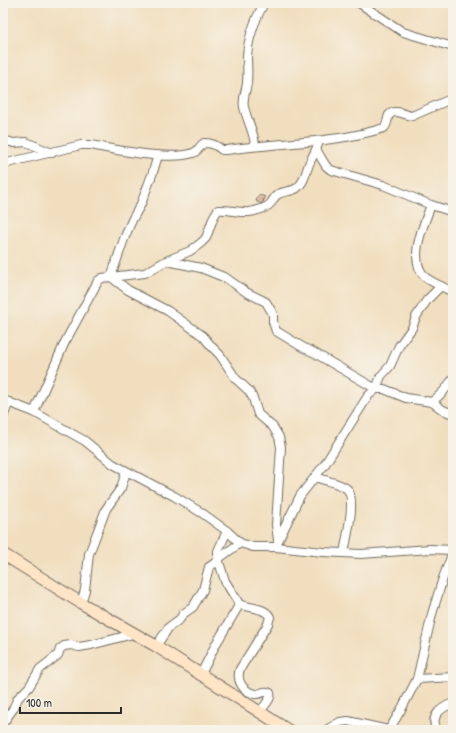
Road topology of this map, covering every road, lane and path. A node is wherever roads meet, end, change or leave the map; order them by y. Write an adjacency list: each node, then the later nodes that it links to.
1 (264, 3): 7 (street)
2 (359, 3): 3 (street)
3 (453, 47)
4 (453, 98): 6 (street)
5 (3, 140): 9 (street)
6 (319, 141): 7 (street); 8 (street)
7 (255, 146): 10 (street)
8 (317, 151): 12 (street); 14 (street)
9 (52, 153): 10 (street); 11 (street)
10 (158, 155): 15 (street)
11 (3, 164)
12 (431, 205): 13 (street); 16 (street)
13 (453, 212)
14 (166, 261): 15 (street); 19 (street)
15 (111, 277): 22 (street); 29 (street)
16 (441, 286): 17 (street); 19 (street)
17 (453, 292)
18 (453, 379): 21 (street)
19 (376, 390): 21 (street); 26 (street)
20 (6, 401): 22 (street); 24 (street)
21 (432, 402): 23 (street)
22 (34, 412): 25 (street)
23 (453, 414)
24 (3, 417)
25 (126, 472): 27 (street); 34 (street)
26 (315, 477): 29 (street); 31 (street)
27 (227, 531): 28 (street); 33 (street)
28 (240, 543): 29 (street); 33 (street)
29 (277, 544): 31 (street)
30 (453, 551): 31 (street); 40 (street)
31 (344, 553)
32 (3, 554): 34 (main road)
33 (218, 559): 35 (street); 37 (street)
34 (81, 602): 36 (main road)
35 (238, 604): 38 (street); 42 (street)
36 (133, 634): 37 (main road); 43 (street)
37 (156, 646): 38 (main road)
38 (200, 676): 42 (main road)
39 (453, 677): 40 (street)
40 (416, 679): 46 (street)
41 (453, 703): 47 (street)
42 (260, 712): 44 (main road)
43 (3, 722)
44 (288, 730)
45 (326, 730): 46 (street)
46 (388, 730)
47 (437, 730)

